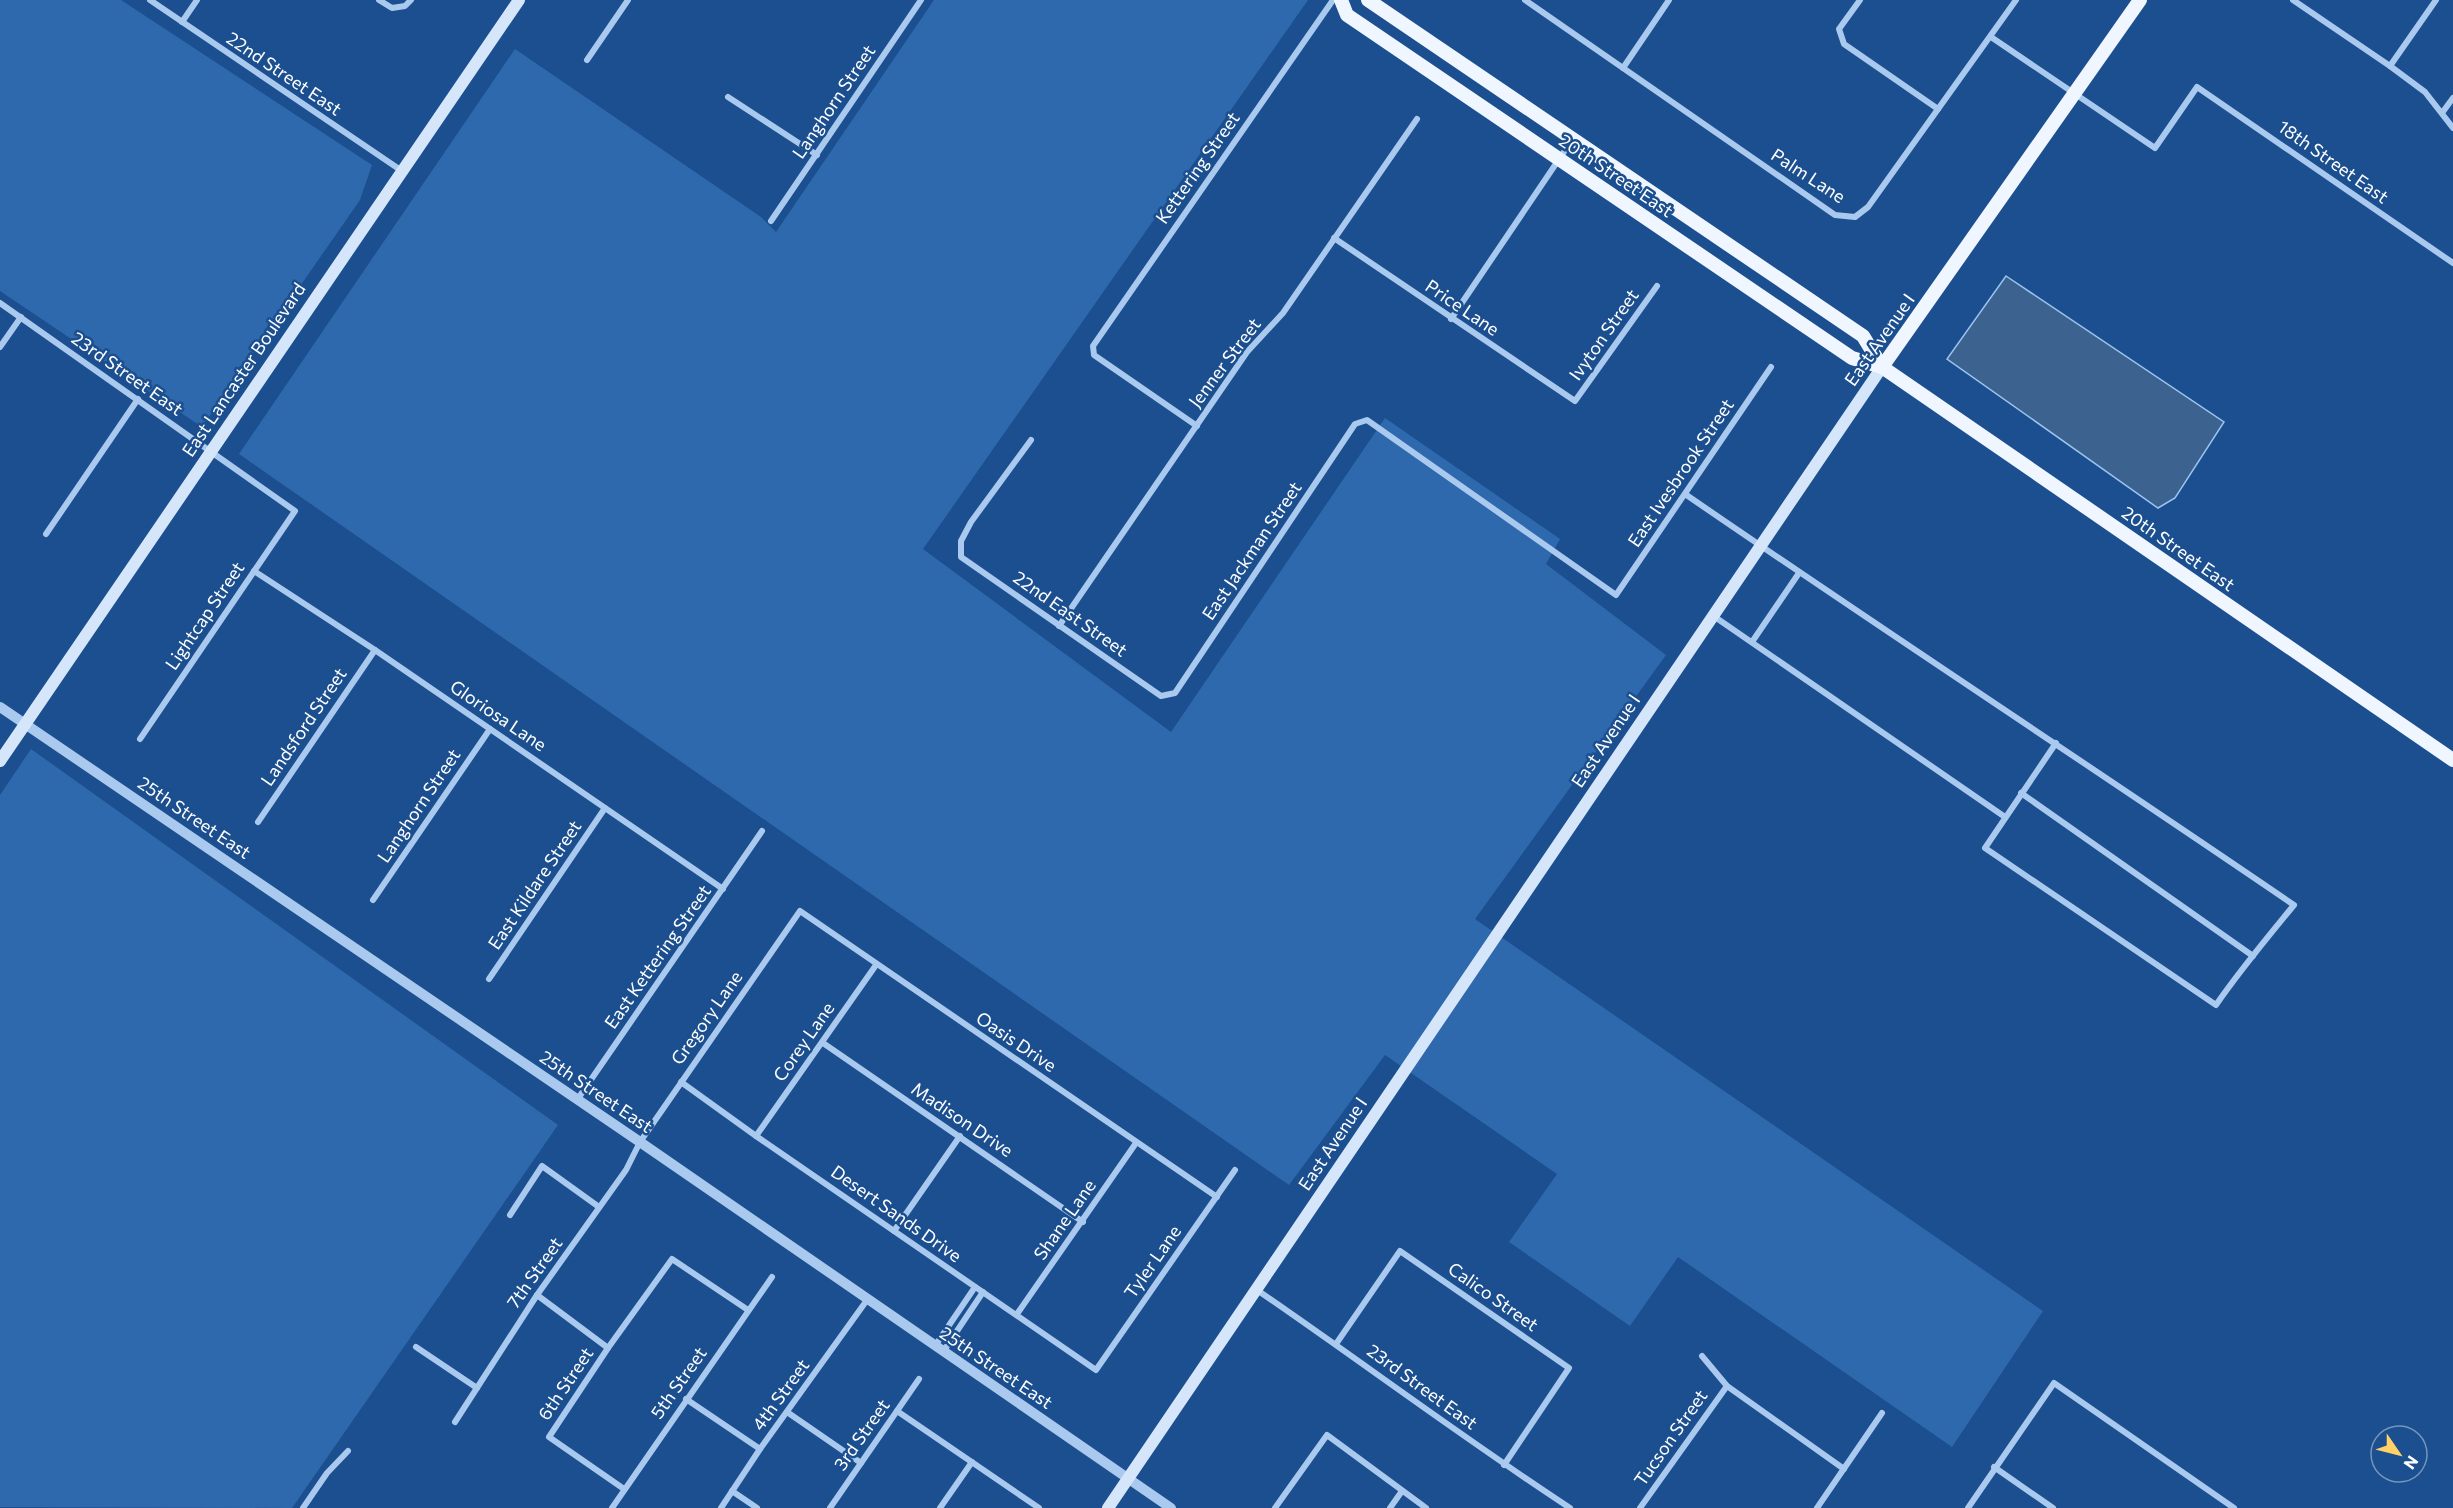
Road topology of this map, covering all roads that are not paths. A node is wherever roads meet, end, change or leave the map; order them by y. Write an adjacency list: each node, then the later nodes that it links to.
1 (150, 0): 18 (street, 22nd Street East)
2 (197, 0): 18 (street)
3 (379, 0): 4 (street)
4 (411, 0)
5 (519, 0): 33 (main road, East Lancaster Boulevard)
6 (628, 0): 20 (street)
7 (921, 0): 31 (street, Langhorn Street)
8 (1333, 0): 46 (street, Kettering Street)
9 (1341, 0): 32 (main road, 20th Street East)
10 (1368, 0): 30 (main road, 20th Street East)
11 (1525, 0): 22 (street, Palm Lane)
12 (1669, 0): 22 (street)
13 (1860, 0): 26 (street)
14 (2016, 0): 19 (street, Palm Lane)
15 (2140, 0): 23 (main road, East Avenue I)
16 (2293, 0): 21 (street)
17 (2436, 0): 21 (street)
18 (182, 22): 33 (street, 22nd Street East)
19 (1991, 37): 23 (street); 26 (street, Palm Lane)
20 (587, 60)
21 (2390, 66): 27 (street)
22 (1623, 68): 26 (street, Palm Lane)
23 (2075, 94): 36 (street, 18th Street East); 43 (main road, East Avenue I)
24 (728, 98): 31 (street)
25 (2453, 98): 27 (street)
26 (1938, 109)
27 (2442, 113): 29 (street)
28 (1417, 119): 35 (street, Jenner Street)
29 (2453, 128)
30 (1572, 140): 32 (street); 43 (main road, 20th Street East)
31 (817, 155): 34 (street, Langhorn Street)
32 (1560, 160): 40 (street); 43 (main road, 20th Street East)
33 (402, 171): 48 (main road, East Lancaster Boulevard)
34 (771, 221)
35 (1334, 238): 40 (street, Price Lane); 46 (street, Jenner Street)
36 (2453, 263)
37 (1657, 286): 45 (street, Ivyton Street)
38 (0, 303): 39 (street, 23rd Street East)
39 (21, 317): 41 (street); 44 (street, 23rd Street East)
40 (1451, 319): 45 (street, Price Lane)
41 (0, 347)
42 (1771, 367): 49 (street, East Ivesbrook Street)
43 (1882, 367): 52 (main road, East Avenue I); 66 (main road, 20th Street East)
44 (138, 399): 48 (street, 23rd Street East); 51 (street)
45 (1575, 401)
46 (1197, 426): 57 (street, Jenner Street)
47 (1032, 440): 57 (street, 22nd East Street)
48 (211, 451): 50 (street, 23rd Street East); 62 (main road, East Lancaster Boulevard)
49 (1685, 494): 52 (street); 55 (street, East Ivesbrook Street)
50 (295, 511): 53 (street, Lightcap Street)
51 (46, 534)
52 (1761, 546): 54 (street); 56 (main road, East Avenue I)
53 (254, 571): 59 (street, Gloriosa Lane); 64 (street, Lightcap Street)
54 (1799, 573): 58 (street); 65 (street)
55 (1616, 595): 60 (street, East Jackman Street)
56 (1713, 615): 58 (street); 94 (main road, East Avenue I)
57 (1059, 626): 60 (street, 22nd East Street)
58 (1752, 642): 70 (street)
59 (375, 650): 63 (street, Gloriosa Lane); 71 (street, Landsford Street)
60 (1161, 696)
61 (0, 707): 62 (street, 25th Street East)
62 (26, 723): 67 (main road, East Lancaster Boulevard); 81 (street, 25th Street East)
63 (490, 729): 69 (street, Gloriosa Lane); 74 (street, Langhorn Street)
64 (140, 739)
65 (2056, 743): 68 (street); 76 (street)
66 (2453, 760)
67 (0, 761)
68 (2021, 793): 70 (street); 76 (street)
69 (605, 808): 73 (street, Gloriosa Lane); 78 (street, East Kildare Street)
70 (2005, 817): 76 (street)
71 (258, 822)
72 (762, 831): 73 (street, East Kettering Street)
73 (723, 889): 81 (street, East Kettering Street)
74 (373, 900)
75 (800, 911): 77 (street, Oasis Drive); 80 (street, Gregory Lane)
76 (2253, 956)
77 (876, 965): 79 (street, Corey Lane); 85 (street, Oasis Drive)
78 (489, 979)
79 (823, 1043): 82 (street, Corey Lane); 83 (street, Madison Drive)
80 (681, 1082): 82 (street, Desert Sands Drive); 84 (street, Gregory Lane)
81 (577, 1100): 84 (street, 25th Street East)
82 (756, 1136): 91 (street, Desert Sands Drive)
83 (960, 1136): 90 (street, Madison Drive); 91 (street)
84 (640, 1142): 88 (street, 7th Street); 97 (street, 25th Street East)
85 (1136, 1143): 87 (street, Oasis Drive); 90 (street, Shane Lane)
86 (1235, 1170): 87 (street, Tyler Lane)
87 (1217, 1197): 105 (street, Tyler Lane)
88 (599, 1207): 89 (street); 96 (street, 7th Street)
89 (510, 1215)
90 (1083, 1222): 99 (street, Shane Lane)
91 (894, 1231): 93 (street, Desert Sands Drive)
92 (772, 1277): 98 (street, 5th Street)
93 (975, 1287): 95 (street, Desert Sands Drive); 103 (street)
94 (1257, 1290): 100 (street, 23rd Street East); 121 (main road, East Avenue I)
95 (984, 1292): 99 (street, Desert Sands Drive); 103 (street)
96 (537, 1295): 102 (street); 108 (street, 7th Street)
97 (867, 1300): 103 (street, 25th Street East); 111 (street, 4th Street)
98 (748, 1310): 102 (street, 6th Street); 109 (street, 5th Street)
99 (1017, 1314): 105 (street, Desert Sands Drive)
100 (1336, 1344): 118 (street, 23rd Street East); 118 (street, Calico Street)
101 (416, 1347): 108 (street)
102 (608, 1348): 122 (street, 6th Street)
103 (938, 1349): 121 (street, 25th Street East)
104 (1702, 1356): 107 (street)
105 (1096, 1370)
106 (919, 1379): 110 (street, 3rd Street)
107 (1727, 1386): 120 (street); 139 (street, Tucson Street)
108 (477, 1388): 113 (street, 7th Street)
109 (686, 1399): 114 (street); 122 (street, 5th Street)
110 (897, 1411): 116 (street); 117 (street, 3rd Street)
111 (787, 1412): 114 (street, 4th Street); 117 (street)
112 (1882, 1413): 120 (street)
113 (455, 1422)
114 (760, 1449): 123 (street, 4th Street)
115 (348, 1451): 126 (street)
116 (972, 1462): 131 (street); 132 (street)
117 (861, 1463): 125 (street, 3rd Street)
118 (1504, 1465): 138 (street, 23rd Street East)
119 (1994, 1467): 141 (street); 142 (street); 143 (street)
120 (1844, 1469): 140 (street)
121 (1129, 1478): 133 (main road, East Avenue I); 134 (street, 25th Street East)
122 (624, 1489): 127 (street, 5th Street)
123 (732, 1491): 128 (street, 4th Street); 129 (street)
124 (1402, 1491): 135 (street); 136 (street); 137 (street)
125 (831, 1506): 130 (street)
126 (303, 1508)
127 (612, 1508)
128 (721, 1508)
129 (757, 1508)
130 (840, 1508)
131 (940, 1508)
132 (1039, 1508)
133 (1108, 1508)
134 (1171, 1508)
135 (1275, 1508)
136 (1390, 1508)
137 (1426, 1508)
138 (1570, 1508)
139 (1640, 1508)
140 (1817, 1508)
141 (1968, 1508)
142 (2053, 1508)
143 (2234, 1508)

